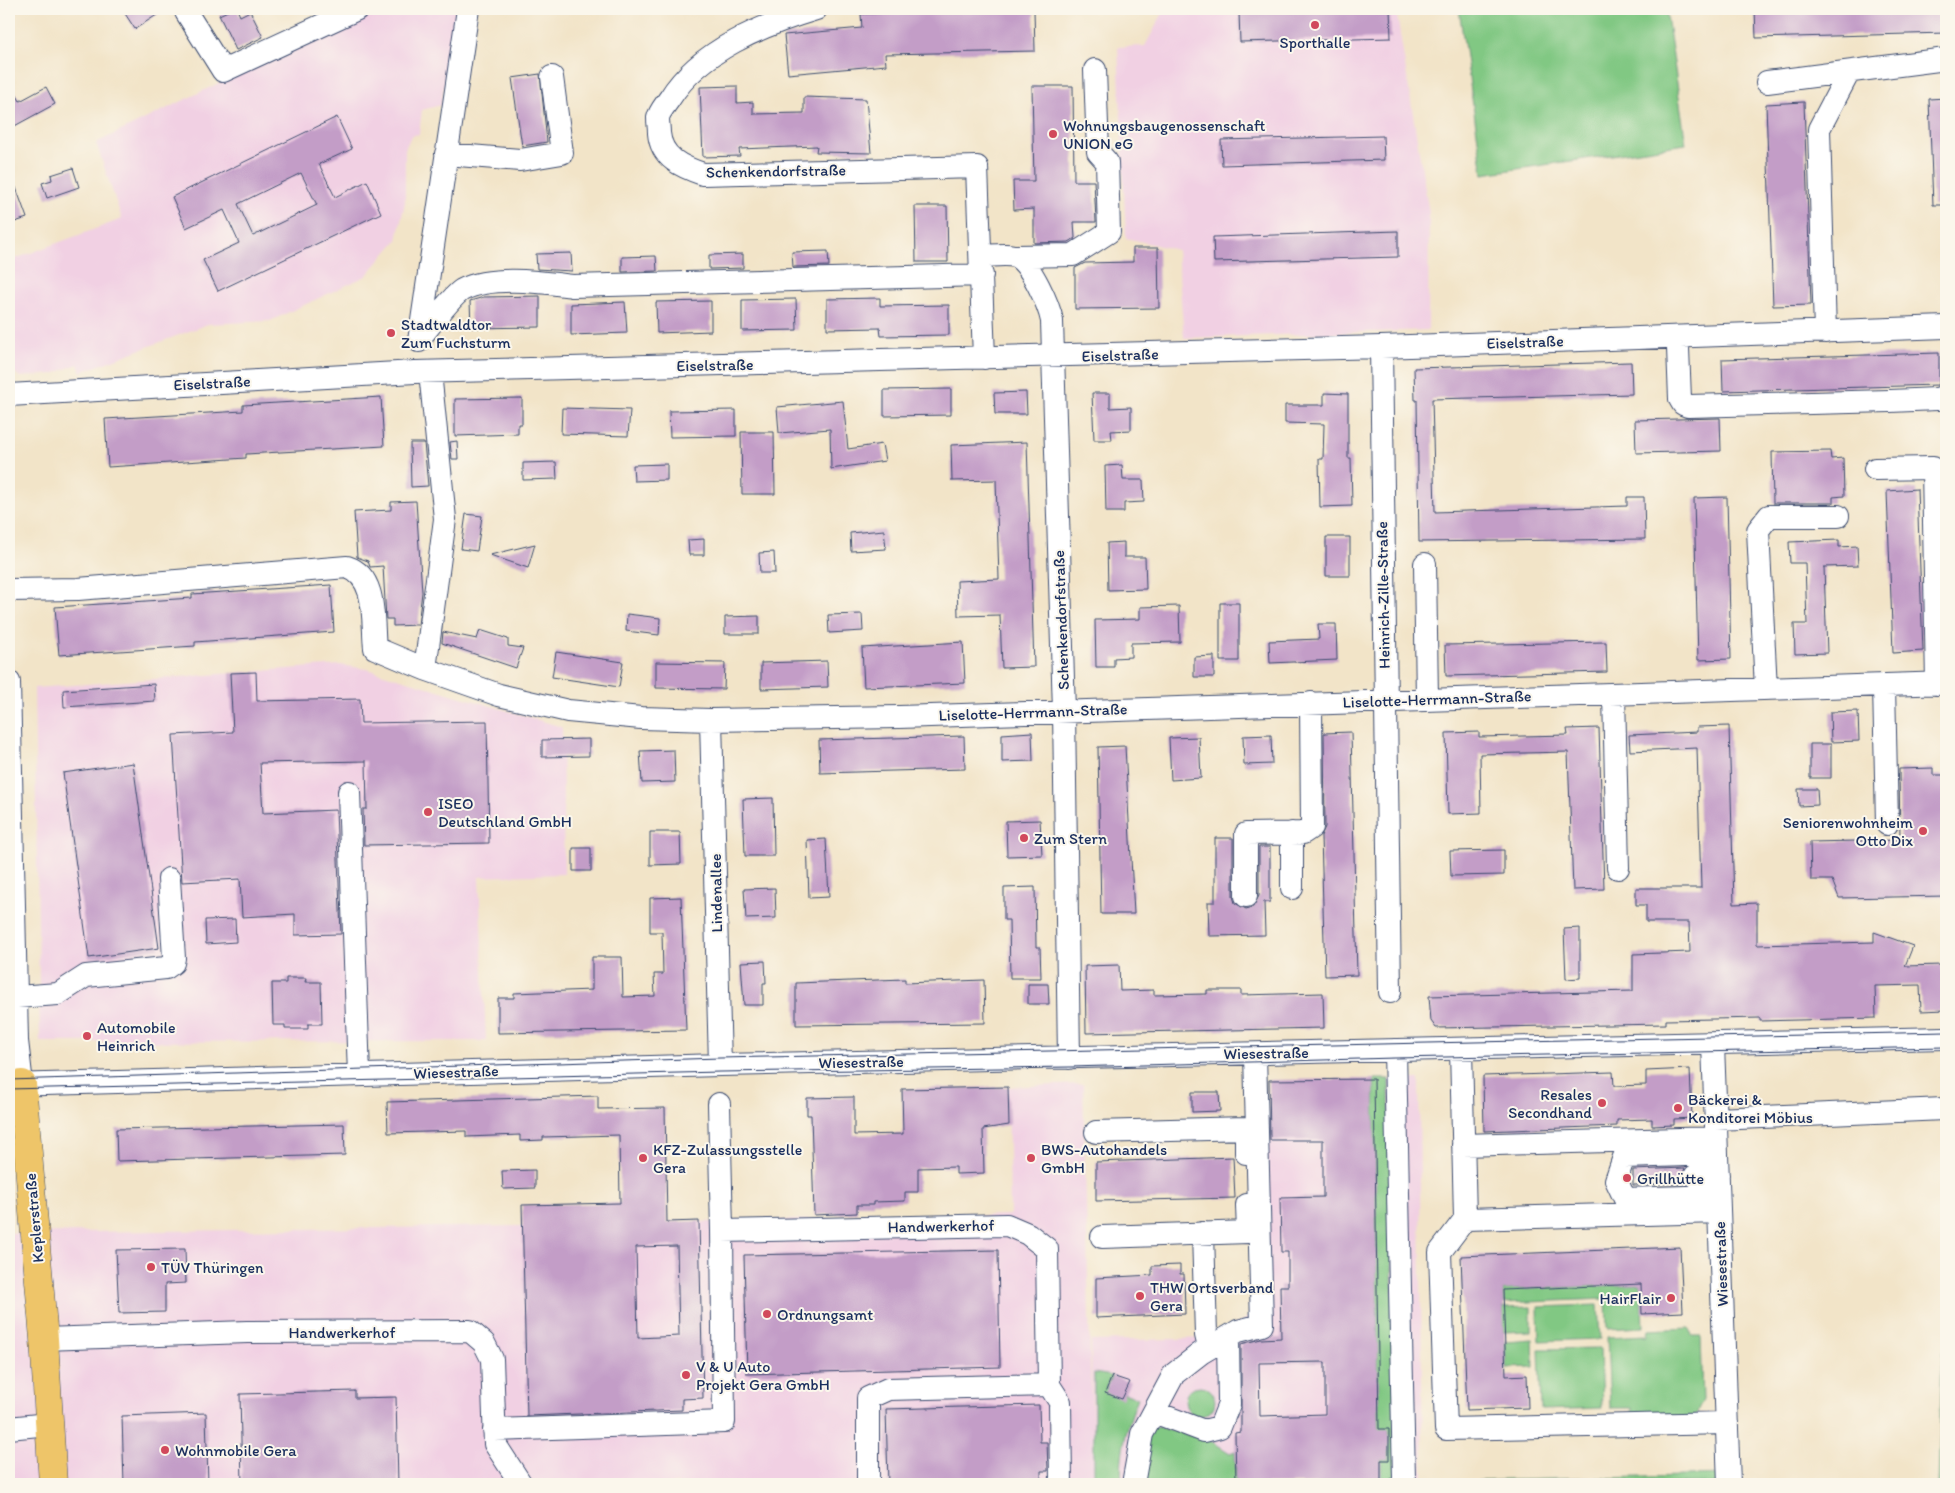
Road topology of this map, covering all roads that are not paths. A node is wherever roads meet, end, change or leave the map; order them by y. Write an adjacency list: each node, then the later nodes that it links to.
1 (357, 9): 4 (street)
2 (468, 9): 10 (street)
3 (816, 9): 12 (street, Schenkendorfstraße)
4 (186, 12)
5 (1946, 59): 7 (street)
6 (1095, 70): 11 (street)
7 (1849, 72): 9 (street); 14 (street)
8 (552, 77): 10 (street)
9 (1767, 82)
10 (446, 154): 16 (street)
11 (1016, 256): 12 (street); 18 (street, Schenkendorfstraße)
12 (982, 265): 16 (street); 19 (street, Schenkendorfstraße)
13 (1946, 327): 14 (street, Eiselstraße)
14 (1825, 332): 15 (street, Eiselstraße)
15 (1680, 337): 17 (street, Eiselstraße); 22 (street)
16 (419, 339): 20 (street)
17 (1381, 347): 18 (street, Eiselstraße); 34 (street, Heinrich-Zille-Straße)
18 (1053, 356): 19 (street, Eiselstraße); 36 (street, Schenkendorfstraße)
19 (984, 358): 20 (street, Eiselstraße)
20 (423, 372): 21 (street, Eiselstraße); 27 (street)
21 (9, 395)
22 (1946, 396)
23 (1875, 469): 29 (street)
24 (1838, 516): 31 (street)
25 (1425, 564): 33 (street)
26 (9, 590): 27 (street, Liselotte-Herrmann-Straße)
27 (425, 669): 38 (street, Liselotte-Herrmann-Straße)
28 (9, 682): 37 (street, Keplerstraße)
29 (1942, 684): 30 (street, Liselotte-Herrmann-Straße)
30 (1884, 685): 31 (street, Liselotte-Herrmann-Straße); 40 (street)
31 (1766, 689): 32 (street, Liselotte-Herrmann-Straße)
32 (1614, 694): 33 (street, Liselotte-Herrmann-Straße); 42 (street)
33 (1427, 700): 34 (street, Liselotte-Herrmann-Straße)
34 (1384, 701): 35 (street, Liselotte-Herrmann-Straße); 46 (street, Heinrich-Zille-Straße)
35 (1311, 703): 36 (street, Liselotte-Herrmann-Straße); 41 (street)
36 (1064, 711): 38 (street, Liselotte-Herrmann-Straße); 53 (street, Schenkendorfstraße)
37 (9, 720): 47 (street, Keplerstraße)
38 (711, 720): 54 (street, Lindenallee)
39 (349, 792): 55 (street)
40 (1887, 824)
41 (1292, 833): 44 (street); 45 (street)
42 (1618, 868)
43 (169, 879): 47 (street)
44 (1292, 888)
45 (1246, 896)
46 (1390, 992)
47 (17, 997): 56 (street, Keplerstraße)
48 (1946, 1038): 49 (street, Wiesestraße)
49 (1713, 1044): 50 (street, Wiesestraße); 61 (street, Wiesestraße)
50 (1461, 1049): 51 (street, Wiesestraße); 60 (street)
51 (1395, 1050): 52 (street, Wiesestraße); 80 (street)
52 (1255, 1054): 53 (street, Wiesestraße); 68 (street)
53 (1069, 1058): 54 (street, Wiesestraße)
54 (720, 1065): 55 (street, Wiesestraße)
55 (359, 1075): 56 (street, Wiesestraße)
56 (15, 1084): 67 (main road, Keplerstraße)
57 (720, 1104): 64 (street)
58 (1944, 1109): 61 (street)
59 (1096, 1132): 65 (street)
60 (1463, 1145): 61 (street); 63 (street)
61 (1717, 1166): 62 (street); 63 (street); 71 (street, Wiesestraße)
62 (1695, 1176)
63 (1464, 1219): 71 (street)
64 (722, 1231): 69 (street, Handwerkerhof); 74 (street)
65 (1203, 1234): 66 (street); 68 (street)
66 (1102, 1237)
67 (44, 1339): 72 (main road, Keplerstraße); 74 (street, Handwerkerhof)
68 (1218, 1343): 70 (street); 70 (street)
69 (1049, 1385): 77 (street); 78 (street, Handwerkerhof)
70 (1154, 1412): 79 (street)
71 (1727, 1423): 81 (street, Wiesestraße)
72 (48, 1424): 73 (street); 75 (main road, Keplerstraße)
73 (9, 1428)
74 (494, 1430): 76 (street, Handwerkerhof)
75 (53, 1484)
76 (521, 1484)
77 (868, 1484)
78 (1061, 1484)
79 (1133, 1484)
80 (1402, 1484)
81 (1729, 1484)

